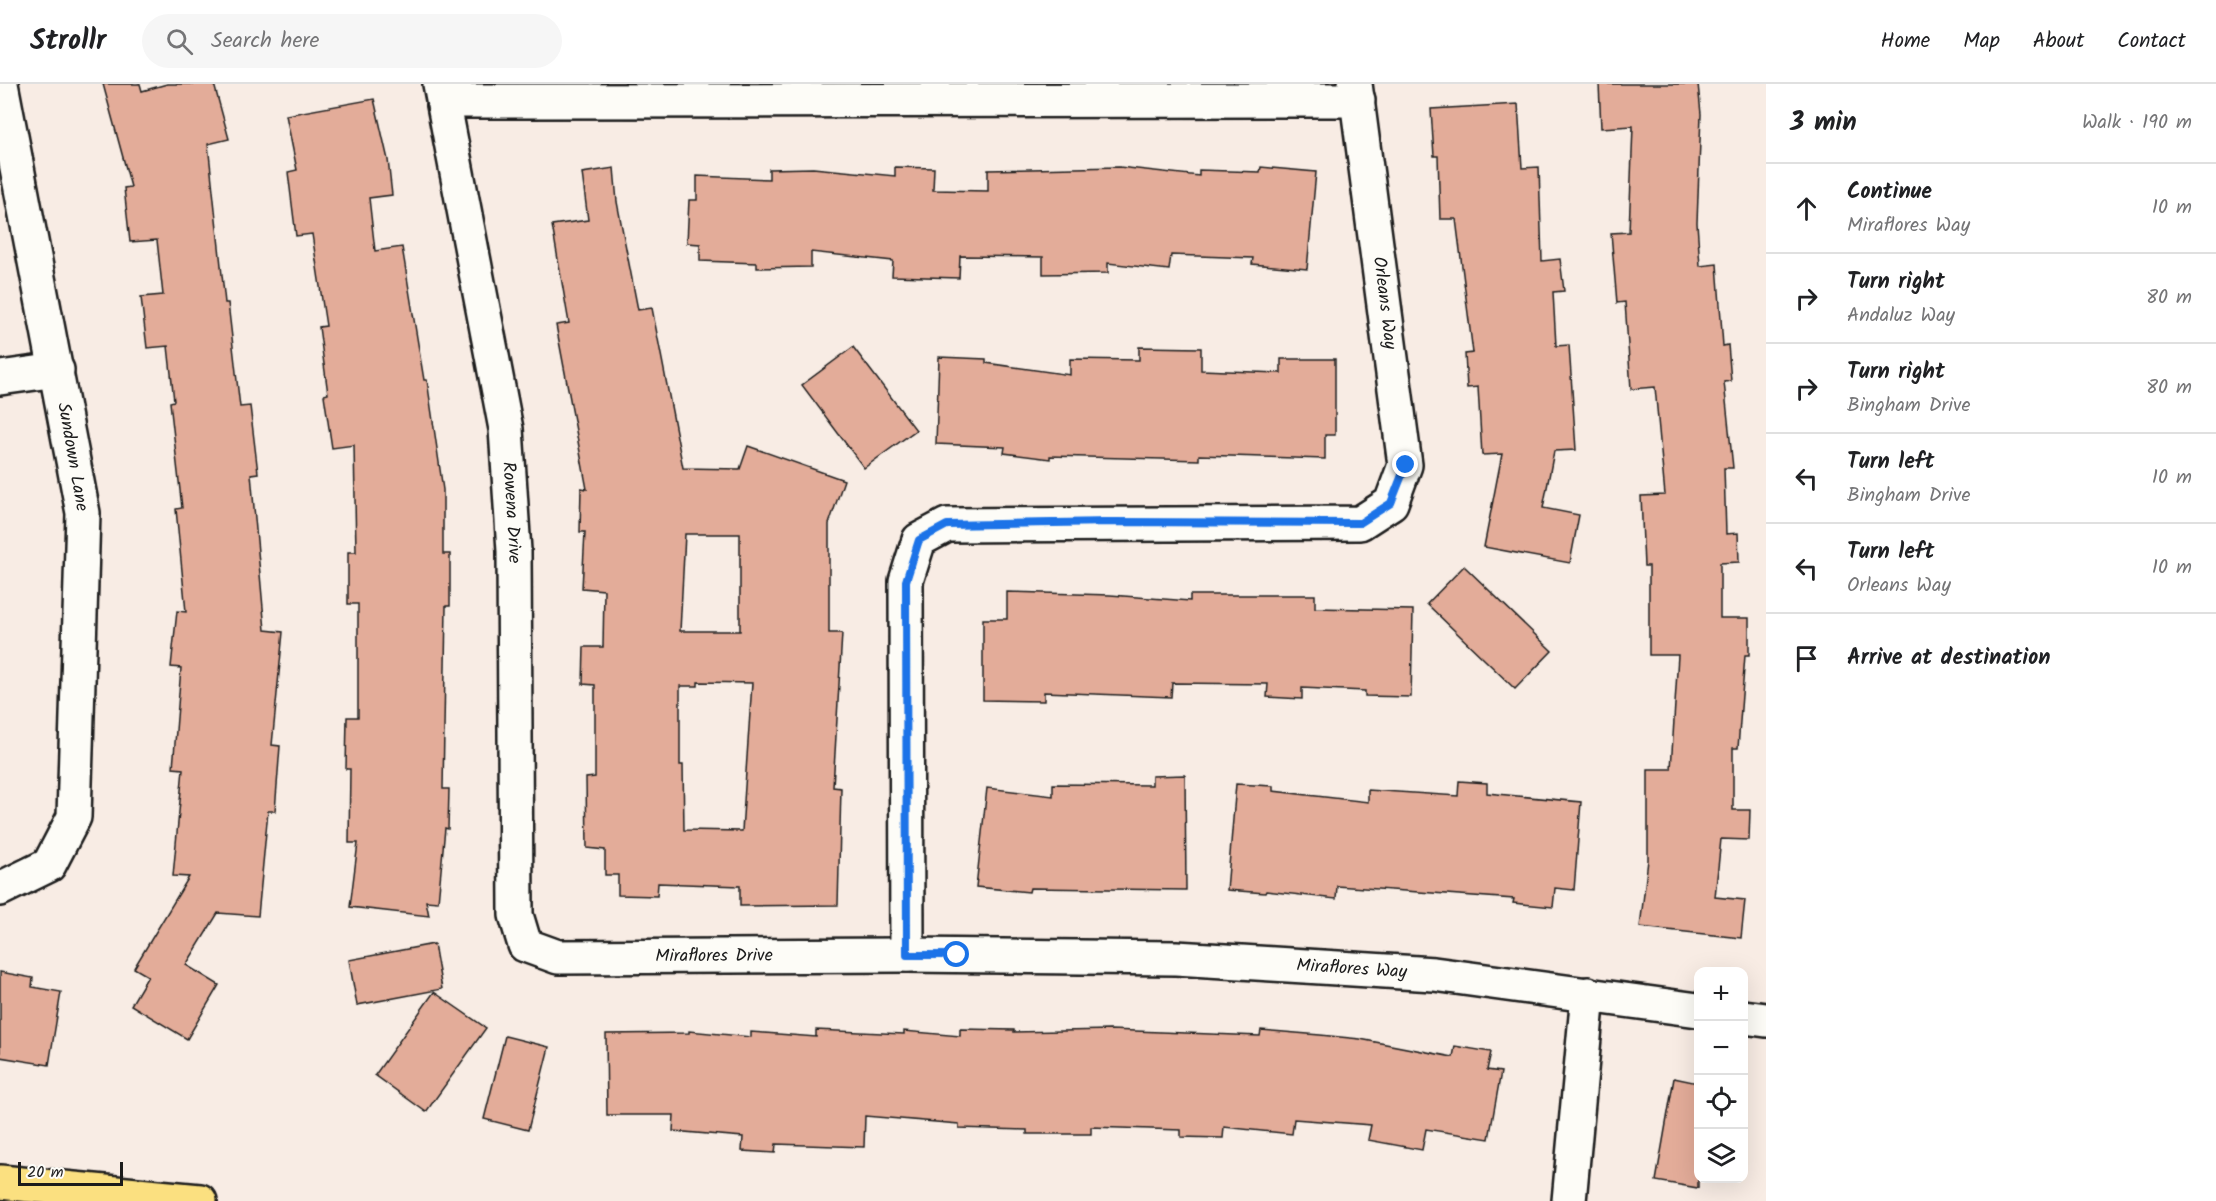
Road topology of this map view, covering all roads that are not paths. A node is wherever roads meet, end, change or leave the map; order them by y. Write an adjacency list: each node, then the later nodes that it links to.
1 (1, 84): 4 (street, Sundown Lane)
2 (1356, 92): 3 (street); 8 (street, Orleans Way)
3 (442, 93): 7 (street, Rowena Drive)
4 (57, 370): 5 (street); 6 (street, Sundown Lane)
5 (0, 378)
6 (0, 889)
7 (525, 945): 8 (street, Miraflores Drive)
8 (907, 955): 9 (street, Miraflores Way)
9 (1587, 994): 10 (street); 15 (street)
10 (1694, 1009)
11 (1748, 1018): 12 (street)
12 (1766, 1020)
13 (0, 1182): 14 (main road)
14 (200, 1201)
15 (1569, 1201)

